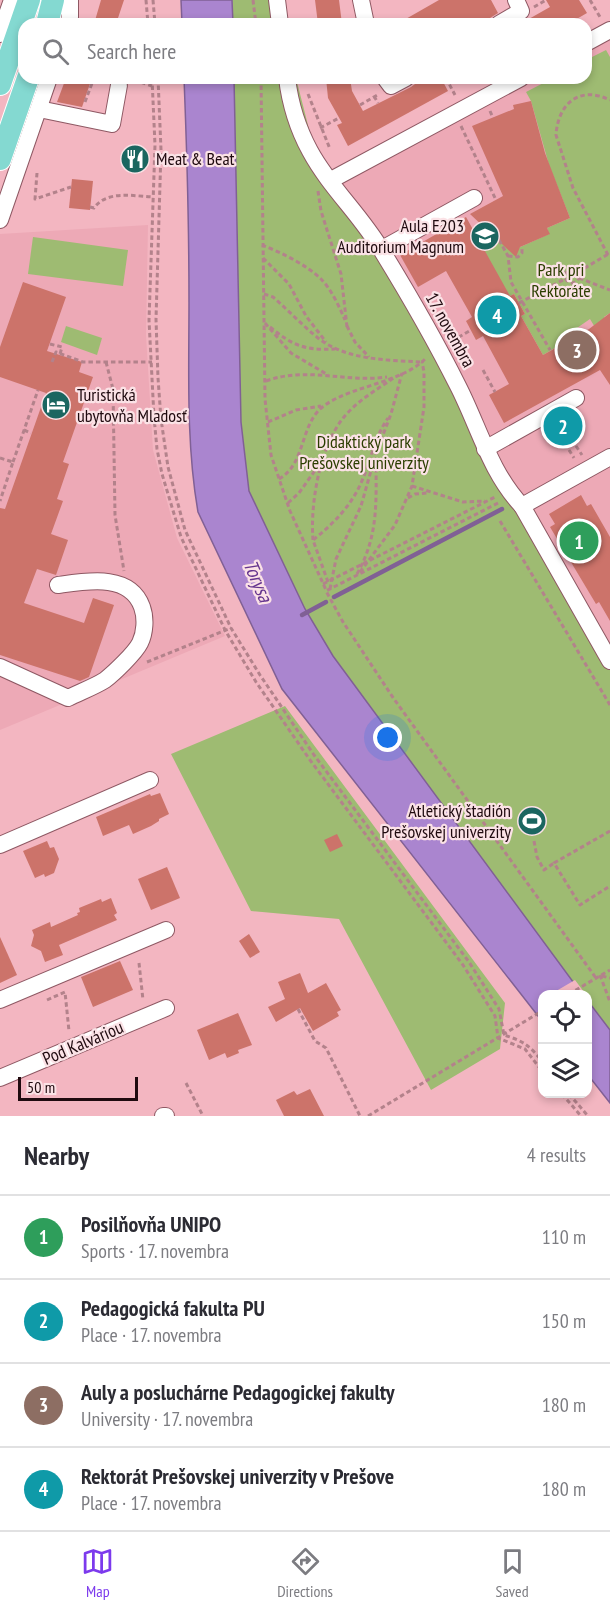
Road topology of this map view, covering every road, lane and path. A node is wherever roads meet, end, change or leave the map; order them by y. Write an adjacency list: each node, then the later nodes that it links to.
1 (12, 0): 22 (street)
2 (29, 0): 11 (main road)
3 (53, 0): 12 (main road)
4 (70, 0): 13 (street)
5 (146, 0): 14 (path)
6 (153, 0): 15 (path)
7 (253, 0): 16 (path)
8 (277, 0): 17 (street)
9 (361, 0): 18 (street)
10 (516, 0): 19 (street)
11 (23, 18)
12 (48, 18)
13 (70, 18)
14 (148, 18)
15 (154, 18)
16 (255, 18)
17 (279, 18)
18 (365, 18)
19 (509, 18)
20 (610, 30): 23 (street)
21 (18, 32): 24 (main road)
22 (0, 34)
23 (592, 40)
24 (0, 84)
25 (26, 84): 48 (main road)
26 (47, 84): 44 (street)
27 (92, 84): 43 (path)
28 (125, 84): 44 (street)
29 (136, 84): 36 (path)
30 (158, 84): 126 (path)
31 (261, 84): 58 (path)
32 (288, 84): 50 (street, 17. novembra)
33 (386, 84): 38 (path)
34 (448, 84): 42 (path)
35 (496, 84): 42 (street)
36 (152, 87): 52 (path)
37 (306, 89): 46 (path)
38 (375, 96): 40 (path); 41 (path)
39 (610, 100): 61 (path)
40 (378, 103)
41 (360, 105)
42 (456, 105): 50 (street); 54 (path)
43 (84, 106)
44 (39, 109): 56 (street)
45 (339, 118): 46 (path)
46 (320, 128): 47 (path)
47 (332, 155)
48 (0, 159)
49 (37, 173): 51 (path)
50 (327, 176): 60 (street, 17. novembra); 71 (path)
51 (71, 187)
52 (153, 197): 55 (path); 82 (path)
53 (474, 198): 60 (street)
54 (496, 200)
55 (90, 207)
56 (0, 220)
57 (499, 240): 62 (path)
58 (262, 245): 63 (path); 71 (path)
59 (522, 247): 62 (path)
60 (382, 249): 76 (street, 17. novembra)
61 (609, 254): 64 (path)
62 (508, 256): 69 (path)
63 (263, 258): 68 (path); 73 (path)
64 (578, 272): 65 (path); 66 (path)
65 (579, 278): 66 (path); 67 (path)
66 (565, 279): 69 (path)
67 (610, 290)
68 (263, 294): 70 (path); 73 (path)
69 (520, 302): 77 (path)
70 (264, 322): 75 (path); 86 (path); 88 (path)
71 (347, 327): 79 (path)
72 (471, 330): 76 (path)
73 (327, 343): 75 (path)
74 (50, 344): 78 (path)
75 (338, 348): 79 (path)
76 (438, 350): 98 (street, 17. novembra)
77 (550, 350)
78 (60, 354): 80 (path); 81 (path)
79 (370, 359): 83 (path)
80 (52, 362)
81 (106, 362): 82 (path); 124 (path)
82 (152, 362): 127 (path)
83 (422, 362): 85 (path); 109 (path)
84 (483, 370): 90 (path)
85 (402, 373): 87 (path); 93 (path); 104 (path)
86 (330, 375): 87 (path); 88 (path)
87 (394, 376): 92 (path)
88 (265, 382): 94 (path)
89 (38, 390): 95 (path)
90 (495, 392)
91 (576, 398): 98 (street)
92 (323, 406): 94 (path); 107 (path)
93 (391, 414): 100 (path); 108 (path)
94 (268, 422): 107 (path)
95 (24, 430): 96 (path); 106 (path)
96 (31, 433)
97 (576, 446): 101 (path)
98 (485, 449): 112 (street, 17. novembra)
99 (569, 450): 105 (path)
100 (376, 453): 108 (path); 119 (path); 121 (path)
101 (583, 456)
102 (0, 458): 106 (path)
103 (610, 458): 112 (street)
104 (322, 460): 115 (path); 117 (path)
105 (576, 460)
106 (13, 462): 114 (path)
107 (279, 479): 115 (path)
108 (362, 481): 117 (path)
109 (412, 486): 110 (path); 111 (path)
110 (432, 492): 111 (path); 113 (path)
111 (407, 498): 118 (path)
112 (514, 498): 113 (path); 120 (path); 128 (street, 17. novembra)
113 (490, 500): 118 (path)
114 (0, 501)
115 (288, 503): 122 (path)
116 (500, 521): 131 (path)
117 (313, 540): 121 (path)
118 (370, 560): 119 (path); 120 (path)
119 (362, 564): 120 (path); 121 (path)
120 (357, 575): 125 (path)
121 (330, 581): 122 (path); 125 (path)
122 (323, 584): 125 (path)
123 (58, 585): 124 (street)
124 (129, 588): 130 (street)
125 (328, 590): 141 (path)
126 (231, 628): 127 (path); 151 (path)
127 (225, 630): 129 (path); 152 (path)
128 (610, 661)
129 (138, 666)
130 (0, 667)
131 (610, 705)
132 (150, 780): 135 (street)
133 (610, 831): 136 (path)
134 (534, 841): 136 (path)
135 (0, 845)
136 (554, 863): 137 (path)
137 (610, 886)
138 (166, 930): 144 (street)
139 (139, 963): 150 (path)
140 (610, 970): 141 (path)
141 (597, 977): 142 (path); 143 (path); 146 (path)
142 (610, 978)
143 (576, 990)
144 (0, 1000)
145 (47, 1000): 153 (path)
146 (610, 1002)
147 (166, 1008): 150 (street, Pod Kalváriou)
148 (298, 1009): 161 (path)
149 (538, 1014): 151 (path)
150 (144, 1017): 153 (street, Pod Kalváriou)
151 (504, 1035): 152 (path); 154 (path)
152 (498, 1038): 155 (path); 162 (path)
153 (70, 1048): 156 (street, Pod Kalváriou)
154 (538, 1055)
155 (538, 1065)
156 (0, 1078)
157 (186, 1083): 160 (path)
158 (565, 1098): 163 (path)
159 (572, 1098): 164 (path)
160 (203, 1116)
161 (360, 1116)
162 (368, 1116)
163 (580, 1116)
164 (588, 1116)

